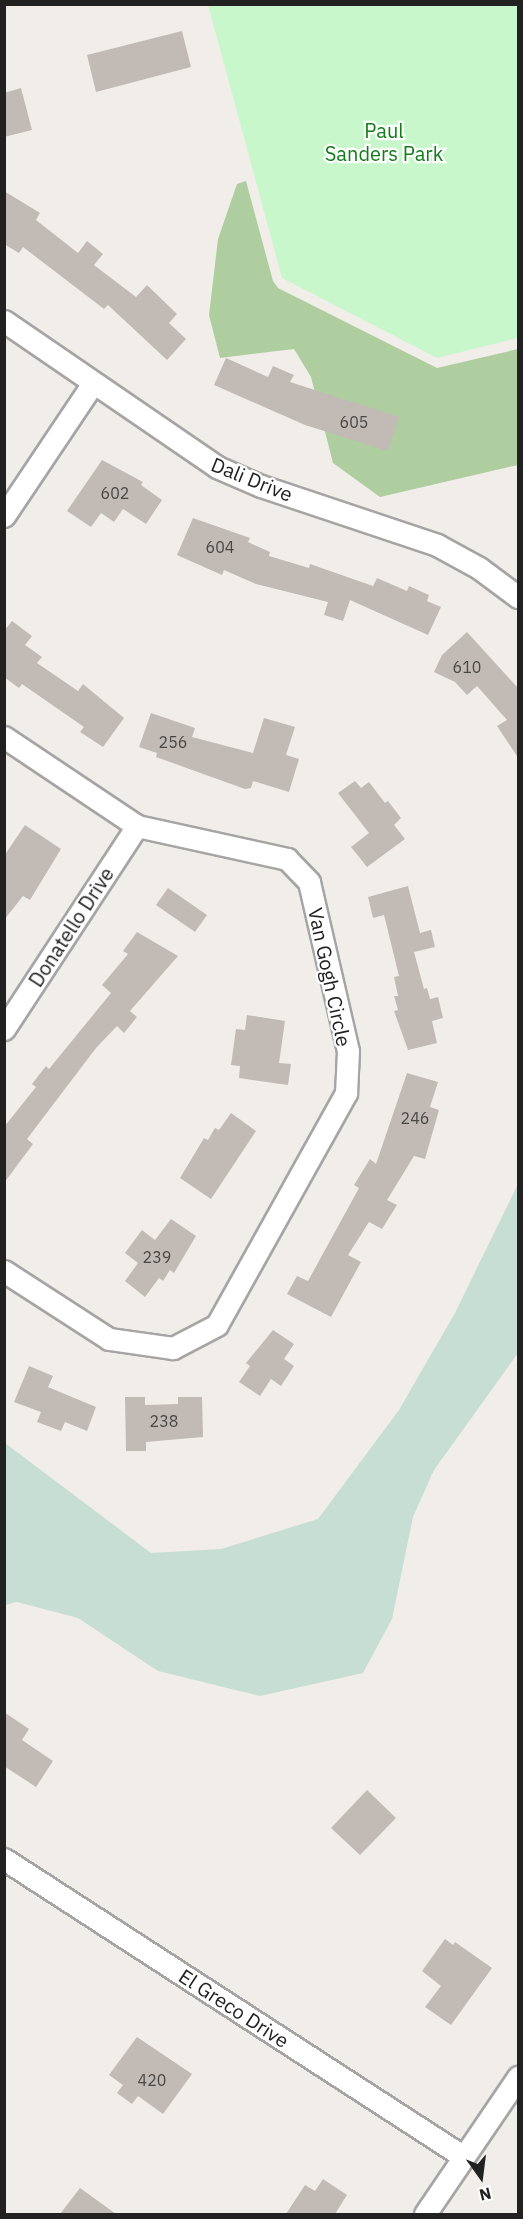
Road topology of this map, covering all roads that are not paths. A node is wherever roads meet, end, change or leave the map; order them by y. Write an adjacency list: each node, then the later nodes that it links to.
1 (4, 321): 2 (street, Dali Drive)
2 (93, 383): 3 (street); 4 (street, Dali Drive)
3 (4, 516)
4 (519, 597)
5 (4, 737): 6 (street, Van Gogh Circle)
6 (137, 826): 7 (street, Donatello Drive); 8 (street, Van Gogh Circle)
7 (4, 1029)
8 (4, 1270)
9 (4, 1859): 11 (street, El Greco Drive)
10 (519, 2077): 11 (street)
11 (465, 2157): 12 (street)
12 (425, 2214)

